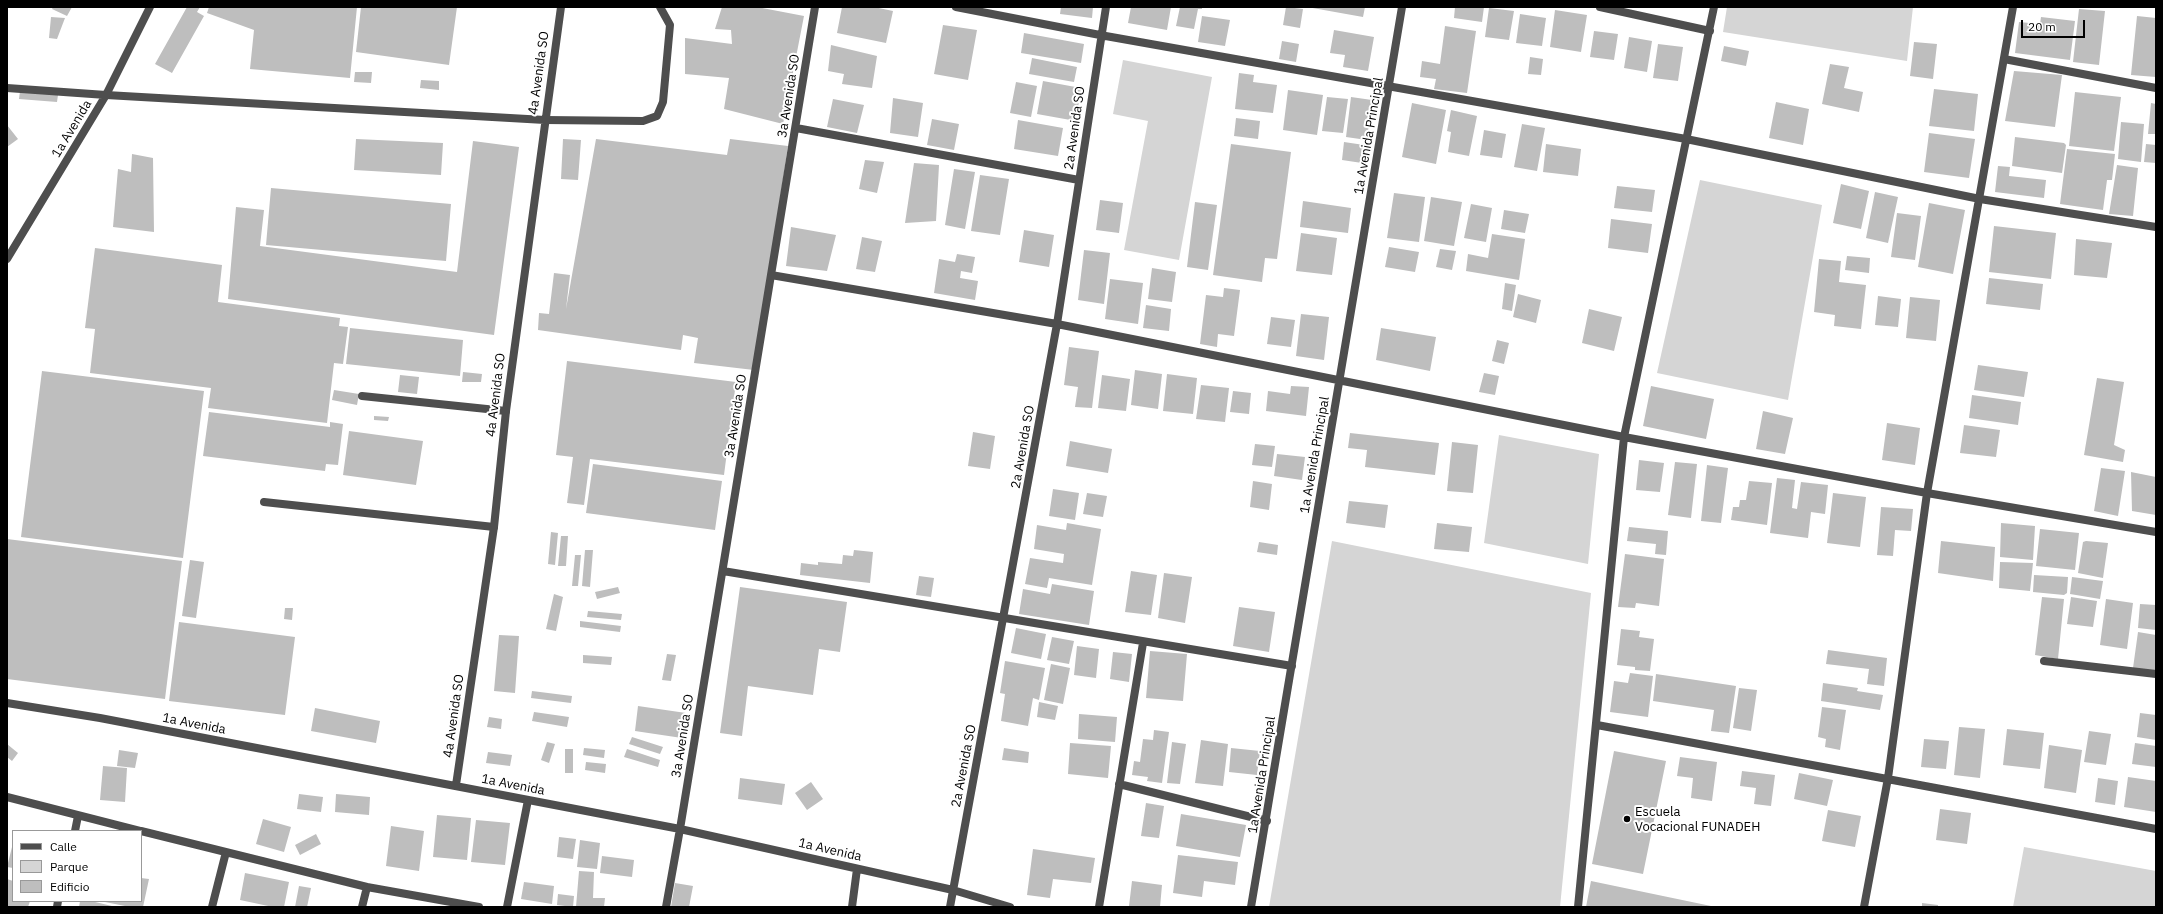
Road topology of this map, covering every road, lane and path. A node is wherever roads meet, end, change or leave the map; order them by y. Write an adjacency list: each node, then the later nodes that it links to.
1 (150, 7): 17 (street, 1a Avenida)
2 (561, 7): 18 (street, 4a Avenida SO)
3 (660, 7): 18 (street)
4 (815, 7): 19 (street, 3a Avenida SO)
5 (956, 7): 12 (street)
6 (1106, 7): 12 (street, 2a Avenida SO)
7 (1402, 7): 14 (street, 1a Avenida Principal)
8 (1600, 7): 11 (street)
9 (1714, 7): 11 (street)
10 (2013, 7): 13 (street)
11 (1710, 31): 20 (street)
12 (1100, 35): 14 (street); 21 (street, 2a Avenida SO)
13 (2004, 58): 16 (street); 22 (street)
14 (1390, 87): 20 (street); 27 (street, 1a Avenida Principal)
15 (7, 88): 17 (street)
16 (2156, 88)
17 (106, 95): 18 (street); 24 (street, 1a Avenida)
18 (545, 120): 29 (street, 4a Avenida SO)
19 (796, 128): 21 (street); 25 (street, 3a Avenida SO)
20 (1686, 139): 22 (street); 30 (street)
21 (1079, 180): 26 (street, 2a Avenida SO)
22 (1980, 199): 23 (street); 31 (street)
23 (2156, 227)
24 (7, 258)
25 (771, 275): 26 (street); 35 (street, 3a Avenida SO)
26 (1057, 324): 27 (street); 36 (street, 2a Avenida SO)
27 (1340, 380): 30 (street); 39 (street, 1a Avenida Principal)
28 (362, 396): 29 (street)
29 (506, 411): 33 (street, 4a Avenida SO)
30 (1624, 437): 31 (street); 42 (street)
31 (1928, 493): 34 (street); 43 (street)
32 (264, 502): 33 (street)
33 (494, 527): 45 (street, 4a Avenida SO)
34 (2156, 532)
35 (722, 571): 36 (street); 51 (street, 3a Avenida SO)
36 (1003, 619): 37 (street); 58 (street, 2a Avenida SO)
37 (1143, 643): 39 (street); 44 (street)
38 (2044, 661): 40 (street)
39 (1292, 666): 49 (street, 1a Avenida Principal)
40 (2156, 674)
41 (7, 703): 45 (street, 1a Avenida)
42 (1597, 725): 43 (street); 69 (street)
43 (1888, 778): 50 (street); 70 (street)
44 (1119, 784): 49 (street); 67 (street)
45 (456, 785): 47 (street, 1a Avenida)
46 (7, 797): 48 (street)
47 (528, 800): 51 (street, 1a Avenida); 62 (street)
48 (78, 816): 52 (street); 53 (street)
49 (1267, 821): 68 (street, 1a Avenida Principal)
50 (2156, 828)
51 (680, 829): 56 (street, 1a Avenida); 63 (street, 3a Avenida SO)
52 (74, 830)
53 (137, 830)
54 (142, 831): 55 (street)
55 (226, 852): 57 (street); 59 (street)
56 (857, 869): 58 (street, 1a Avenida); 64 (street)
57 (367, 887): 60 (street); 61 (street)
58 (953, 890): 65 (street, 2a Avenida SO); 66 (street, 1a Avenida)
59 (212, 907)
60 (362, 907)
61 (479, 907)
62 (507, 907)
63 (666, 907)
64 (852, 907)
65 (950, 907)
66 (1010, 907)
67 (1099, 907)
68 (1251, 907)
69 (1578, 907)
70 (1864, 907)

